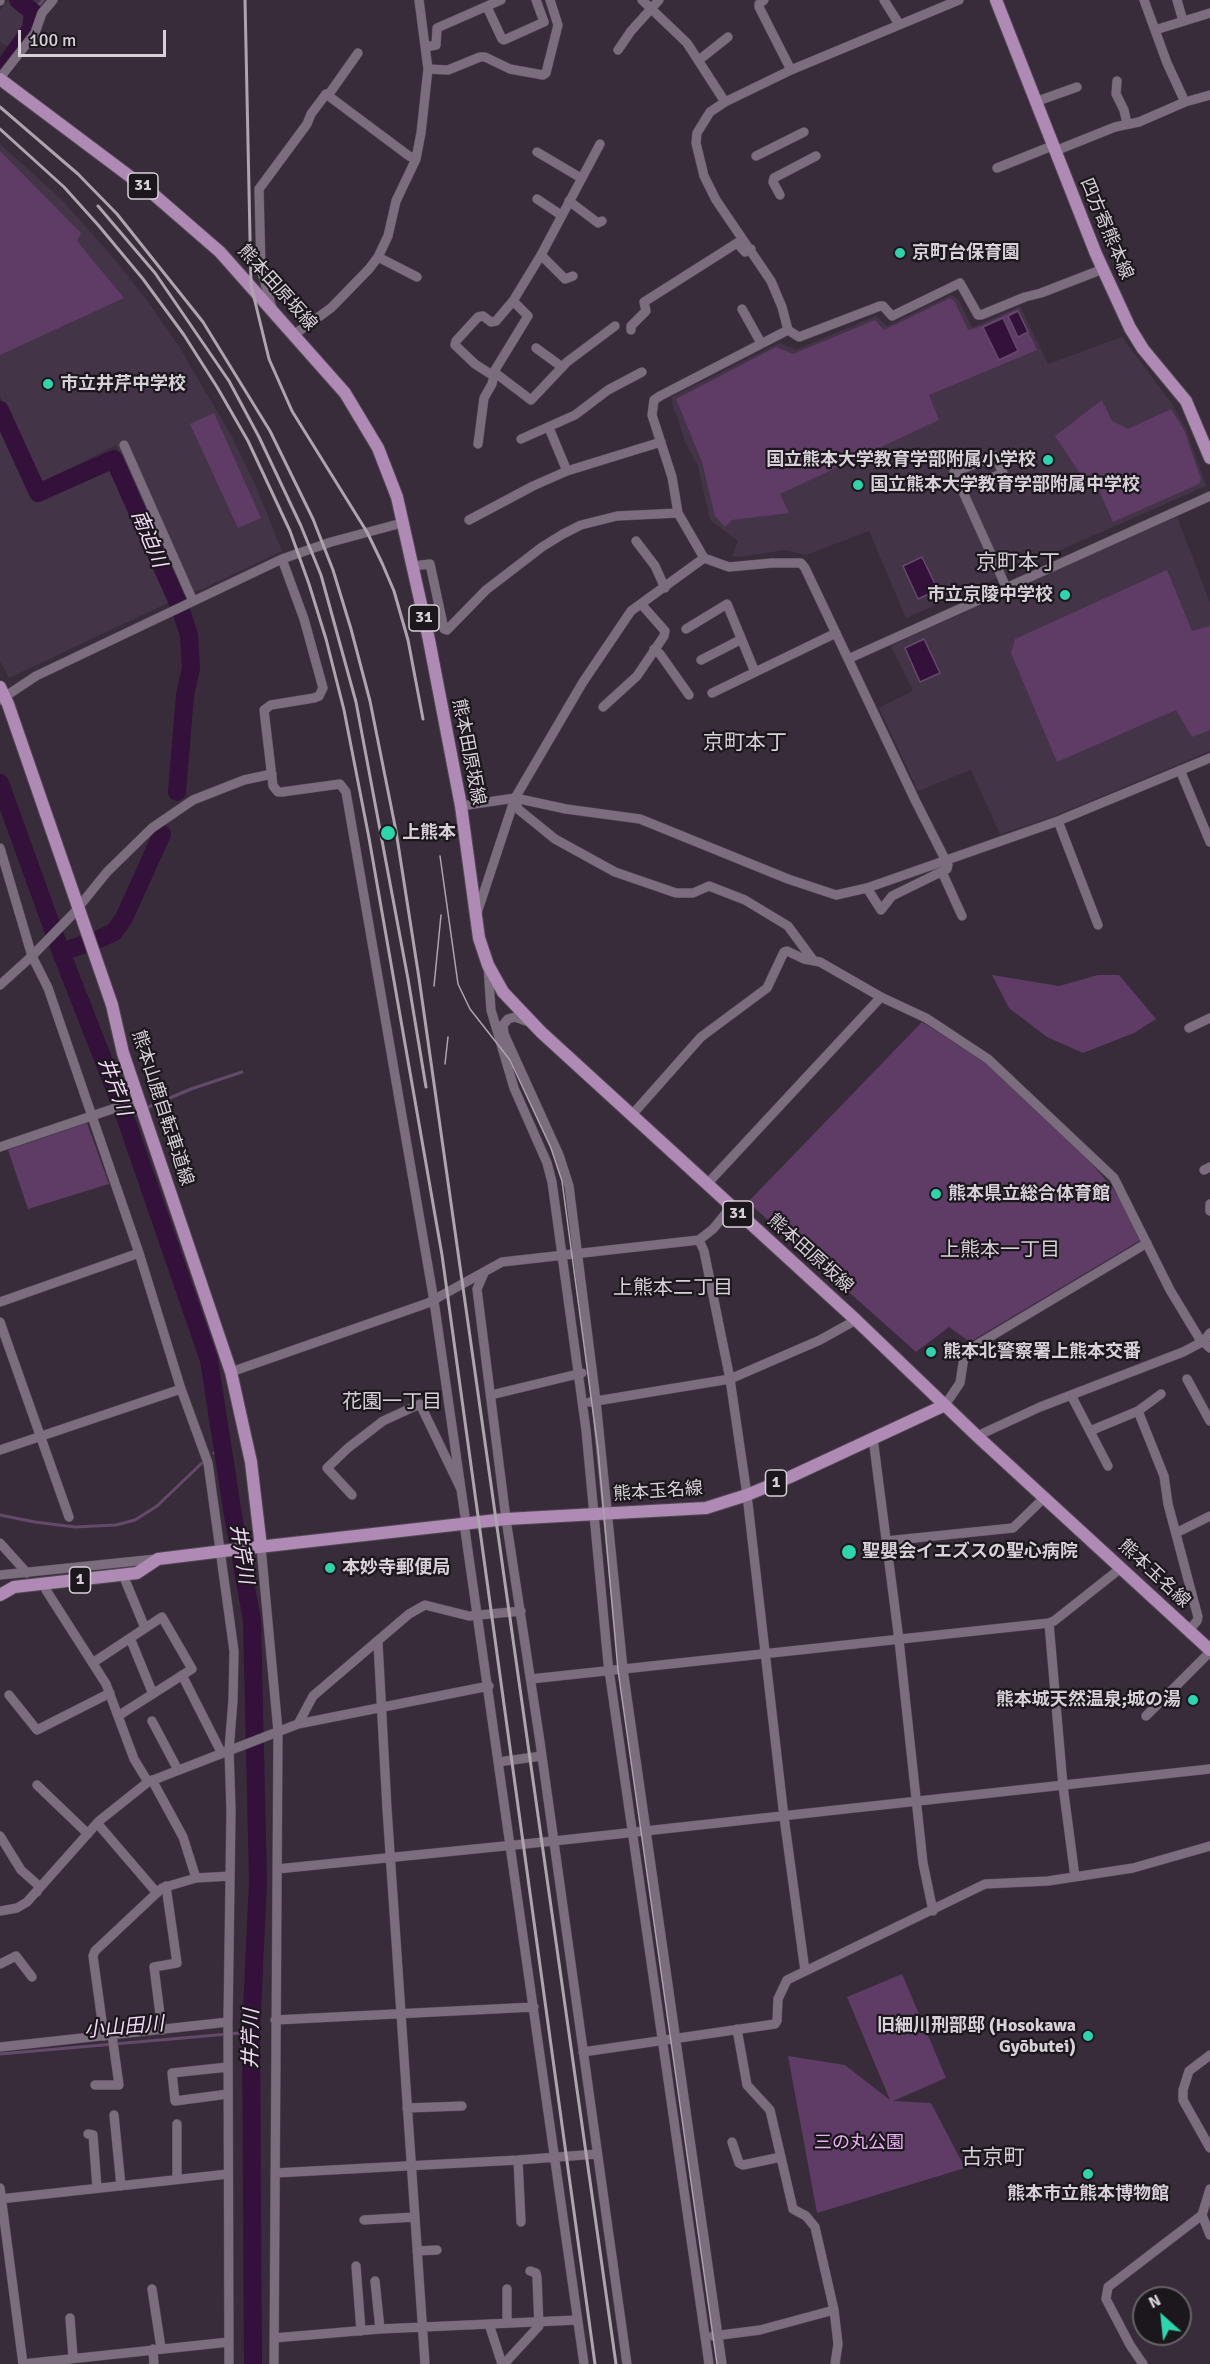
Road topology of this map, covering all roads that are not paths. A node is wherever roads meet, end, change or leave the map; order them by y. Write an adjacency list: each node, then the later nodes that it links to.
1 (53, 0): 27 (street)
2 (419, 0): 21 (street)
3 (501, 0): 14 (street)
4 (536, 0): 14 (street)
5 (550, 0): 25 (street)
6 (642, 0): 15 (street)
7 (659, 0): 15 (street)
8 (764, 0): 26 (street)
9 (885, 0): 18 (street)
10 (959, 0): 18 (street)
11 (996, 0): 33 (main road, 四方寄熊本線)
12 (1144, 0): 19 (street)
13 (1177, 0): 17 (street)
14 (487, 7): 21 (street)
15 (653, 9): 22 (street); 24 (street)
16 (1210, 13): 17 (street)
17 (1183, 21): 19 (street)
18 (899, 24): 26 (street)
19 (1155, 30): 34 (street)
20 (728, 37): 24 (street)
21 (426, 47): 25 (street)
22 (618, 50)
23 (358, 53): 30 (street)
24 (699, 60): 32 (street)
25 (428, 69): 42 (street)
26 (791, 70): 32 (street)
27 (0, 78): 57 (main road, 熊本田原坂線 / 31)
28 (1117, 81): 35 (street)
29 (1077, 87): 33 (street)
30 (329, 93): 42 (street); 57 (street)
31 (1210, 96): 34 (street)
32 (725, 102): 50 (street)
33 (1035, 102): 38 (main road, 四方寄熊本線)
34 (1185, 102): 35 (street)
35 (1127, 124): 38 (street)
36 (804, 132): 40 (street)
37 (600, 144): 44 (street)
38 (1054, 149): 43 (street); 53 (main road, 四方寄熊本線)
39 (537, 152): 44 (street)
40 (756, 156)
41 (816, 156): 45 (street)
42 (416, 159): 52 (street)
43 (997, 168)
44 (581, 178): 47 (street)
45 (780, 195)
46 (537, 199): 48 (street)
47 (569, 201): 48 (street); 49 (street)
48 (561, 214): 51 (street)
49 (602, 221)
50 (751, 249): 60 (street); 61 (street)
51 (541, 255): 54 (street); 56 (street)
52 (378, 257): 55 (street); 62 (street)
53 (1103, 269): 61 (street); 73 (main road, 四方寄熊本線)
54 (573, 276)
55 (417, 278)
56 (513, 301): 67 (street); 67 (street)
57 (272, 308): 62 (main road, 熊本田原坂線 / 31)
58 (742, 309): 63 (street)
59 (615, 326): 65 (street)
60 (631, 330)
61 (788, 330): 63 (street)
62 (295, 334): 79 (main road, 熊本田原坂線 / 31)
63 (761, 343): 70 (street)
64 (536, 348): 65 (street)
65 (562, 368): 67 (street)
66 (642, 372): 68 (street)
67 (494, 375): 71 (street)
68 (549, 428): 69 (street); 74 (street)
69 (521, 439)
70 (660, 442): 74 (street); 77 (street)
71 (478, 444)
72 (124, 445): 86 (street)
73 (1210, 458)
74 (567, 471): 78 (street)
75 (982, 482): 84 (street)
76 (1210, 496): 84 (street)
77 (678, 513): 81 (street); 83 (street)
78 (469, 520)
79 (402, 523): 82 (street); 83 (main road, 熊本田原坂線 / 31)
80 (636, 541): 85 (street)
81 (704, 558): 85 (street); 89 (street)
82 (282, 559): 86 (street); 101 (street)
83 (413, 566): 103 (main road, 熊本田原坂線 / 31)
84 (1006, 586): 92 (street)
85 (665, 588): 87 (street)
86 (191, 602): 96 (street)
87 (641, 604): 91 (street); 102 (street)
88 (686, 628): 90 (street)
89 (836, 633): 92 (street); 94 (street)
90 (740, 640): 93 (street); 94 (street)
91 (654, 649): 97 (street); 98 (street)
92 (848, 658): 107 (street)
93 (701, 660)
94 (755, 672): 95 (street)
95 (712, 693)
96 (2, 694): 110 (main road, 熊本山鹿自転車道線)
97 (689, 695)
98 (603, 708)
99 (1210, 758): 100 (street)
100 (1180, 770): 104 (street); 105 (street)
101 (272, 774): 110 (street); 138 (street)
102 (515, 798): 103 (street); 109 (street); 112 (street); 115 (street)
103 (461, 806): 112 (main road, 熊本田原坂線 / 31)
104 (1058, 821): 107 (street); 113 (street)
105 (1210, 842)
106 (1, 854): 114 (street)
107 (945, 860): 108 (street); 109 (street)
108 (942, 872): 109 (street); 111 (street)
109 (867, 888)
110 (75, 910): 114 (street); 124 (main road, 熊本山鹿自転車道線)
111 (962, 916)
112 (475, 918): 116 (main road, 熊本田原坂線 / 31)
113 (1098, 925)
114 (34, 954): 117 (street); 126 (street)
115 (813, 960): 118 (street); 125 (street)
116 (488, 965): 119 (street); 121 (main road, 熊本田原坂線 / 31)
117 (0, 985)
118 (881, 997): 128 (street); 133 (street)
119 (491, 1010): 123 (street); 136 (street)
120 (1210, 1018): 122 (street)
121 (532, 1023): 123 (street); 125 (main road, 熊本田原坂線 / 31)
122 (1189, 1028)
123 (504, 1034): 134 (street)
124 (140, 1102): 126 (street); 144 (main road, 熊本山鹿自転車道線)
125 (631, 1116): 128 (main road, 熊本田原坂線 / 31)
126 (91, 1117): 127 (street); 135 (street)
127 (0, 1147)
128 (708, 1183): 130 (main road, 熊本田原坂線 / 31)
129 (1210, 1204): 131 (street)
130 (731, 1207): 132 (street); 140 (main road, 熊本田原坂線 / 31)
131 (1210, 1211)
132 (699, 1240): 134 (street); 147 (street)
133 (1147, 1243): 142 (street); 154 (street)
134 (577, 1252): 136 (street); 143 (street)
135 (139, 1253): 139 (street); 148 (street)
136 (562, 1254): 137 (street); 145 (street)
137 (484, 1273): 138 (street); 150 (street)
138 (434, 1301): 144 (street); 163 (street)
139 (0, 1302)
140 (856, 1320): 147 (street); 154 (main road, 熊本田原坂線 / 31)
141 (0, 1322): 159 (street)
142 (1208, 1341): 151 (street)
143 (592, 1371): 145 (street); 152 (street)
144 (231, 1372): 176 (main road, 熊本山鹿自転車道線)
145 (578, 1374): 150 (street); 153 (street)
146 (1187, 1378): 156 (street)
147 (730, 1379): 152 (street); 165 (street)
148 (181, 1389): 159 (street); 177 (street)
149 (1161, 1394): 155 (street)
150 (491, 1395): 171 (street)
151 (1071, 1395): 157 (street); 158 (street)
152 (596, 1401): 153 (street); 168 (street)
153 (582, 1403): 167 (street)
154 (945, 1404): 158 (main road, 熊本玉名線); 160 (main road, 熊本玉名線 / 1)
155 (1138, 1411): 157 (street); 173 (street)
156 (1210, 1421)
157 (1090, 1431): 162 (street)
158 (977, 1436): 166 (main road, 熊本玉名線)
159 (40, 1437): 161 (street); 170 (street)
160 (873, 1438): 165 (main road, 熊本玉名線 / 1); 174 (street)
161 (0, 1450)
162 (1108, 1467)
163 (460, 1489): 164 (street); 172 (street)
164 (352, 1495)
165 (747, 1495): 168 (main road, 熊本玉名線 / 1); 194 (street)
166 (1045, 1497): 174 (street); 179 (main road, 熊本玉名線)
167 (595, 1514): 168 (main road, 熊本玉名線 / 1); 171 (main road, 熊本玉名線 / 1); 197 (street)
168 (609, 1514): 196 (street)
169 (1210, 1516): 173 (street)
170 (69, 1517)
171 (506, 1519): 172 (main road, 熊本玉名線 / 1); 185 (street)
172 (465, 1523): 176 (main road, 熊本玉名線 / 1); 186 (street)
173 (1176, 1533): 189 (street)
174 (886, 1541): 191 (street)
175 (0, 1543): 180 (street)
176 (258, 1547): 177 (main road, 熊本玉名線 / 1); 209 (street)
177 (221, 1551): 178 (main road, 熊本玉名線 / 1); 210 (street)
178 (158, 1559): 180 (street); 182 (main road, 熊本玉名線 / 1)
179 (1121, 1568): 187 (street); 189 (main road, 熊本玉名線)
180 (27, 1573): 181 (street)
181 (0, 1575)
182 (123, 1575): 183 (main road, 熊本玉名線 / 1); 188 (street)
183 (45, 1584): 184 (main road, 熊本玉名線 / 1); 195 (street)
184 (0, 1595)
185 (521, 1611): 186 (street); 199 (street)
186 (479, 1616): 192 (street); 200 (street)
187 (1049, 1623): 191 (street); 217 (street)
188 (145, 1628): 190 (street); 198 (street)
189 (1189, 1630): 193 (main road, 熊本玉名線)
190 (130, 1638): 195 (street); 202 (street)
191 (899, 1640): 194 (street); 218 (street)
192 (378, 1643): 204 (street); 208 (street)
193 (1210, 1651): 206 (street)
194 (765, 1654): 196 (street); 219 (street)
195 (94, 1662): 201 (street)
196 (623, 1669): 197 (street); 221 (street)
197 (609, 1671): 199 (street); 222 (street)
198 (182, 1675): 202 (street); 210 (street)
199 (531, 1679): 211 (street)
200 (489, 1686): 204 (street); 212 (street)
201 (110, 1693): 203 (street); 205 (street)
202 (153, 1694): 205 (street)
203 (9, 1695)
204 (380, 1707): 208 (street); 228 (street)
205 (118, 1716): 215 (street)
206 (1146, 1716)
207 (152, 1721): 214 (street)
208 (298, 1724): 209 (street)
209 (275, 1732): 210 (street); 229 (street)
210 (229, 1750): 214 (street); 230 (street)
211 (542, 1756): 212 (street); 225 (street)
212 (498, 1762): 226 (street)
213 (1210, 1769): 217 (street)
214 (178, 1770): 215 (street)
215 (150, 1781): 220 (street); 232 (street)
216 (37, 1785): 223 (street)
217 (1064, 1786): 218 (street); 231 (street)
218 (916, 1800): 219 (street); 237 (street)
219 (784, 1817): 221 (street); 239 (street)
220 (97, 1823): 223 (street); 235 (street)
221 (647, 1830): 222 (street); 248 (street)
222 (632, 1832): 225 (street); 249 (street)
223 (88, 1834): 234 (street)
224 (0, 1836): 234 (street)
225 (554, 1841): 226 (street); 251 (street)
226 (508, 1846): 228 (street); 241 (street)
227 (1210, 1846): 231 (street)
228 (390, 1858): 229 (street); 242 (street)
229 (277, 1869): 243 (street)
230 (230, 1876): 232 (street); 244 (street)
231 (1075, 1877): 237 (street)
232 (196, 1878): 233 (street)
233 (166, 1886): 235 (street); 246 (street)
234 (37, 1892): 236 (street)
235 (157, 1893): 247 (street)
236 (0, 1911)
237 (933, 1911): 239 (street)
238 (0, 1964): 240 (street)
239 (805, 1971): 245 (street)
240 (32, 1977)
241 (534, 2007): 242 (street); 265 (street)
242 (402, 2015): 243 (street); 257 (street)
243 (275, 2020): 268 (street)
244 (228, 2022): 246 (street); 253 (street)
245 (737, 2029): 248 (street); 264 (street)
246 (162, 2030): 247 (street)
247 (108, 2036): 250 (street); 254 (street)
248 (677, 2039): 249 (street); 297 (street)
249 (662, 2042): 251 (street); 298 (street)
250 (0, 2047)
251 (583, 2052): 263 (street)
252 (1210, 2055): 262 (street)
253 (228, 2067): 255 (street); 255 (street)
254 (95, 2085)
255 (228, 2094): 269 (street)
256 (462, 2106): 257 (street)
257 (408, 2108): 267 (street)
258 (114, 2115): 271 (street)
259 (177, 2124): 270 (street)
260 (88, 2134): 273 (street)
261 (732, 2142): 264 (street)
262 (1210, 2148)
263 (597, 2154): 265 (street); 310 (street)
264 (781, 2157): 288 (street)
265 (554, 2158): 266 (street); 290 (street)
266 (518, 2160): 267 (street); 279 (street)
267 (412, 2166): 268 (street); 277 (street)
268 (275, 2173): 299 (street)
269 (228, 2174): 270 (street); 300 (street)
270 (177, 2179): 271 (street)
271 (121, 2186): 273 (street)
272 (0, 2188): 275 (street)
273 (97, 2188): 275 (street)
274 (1210, 2189): 276 (street)
275 (1, 2199): 303 (street)
276 (1202, 2215): 280 (street); 314 (street)
277 (415, 2217): 278 (street); 282 (street)
278 (364, 2220)
279 (521, 2222)
280 (1210, 2235)
281 (437, 2250): 282 (street)
282 (417, 2251): 294 (street)
283 (356, 2266): 296 (street)
284 (530, 2271): 291 (street)
285 (375, 2281): 295 (street)
286 (152, 2289): 301 (street)
287 (507, 2289): 292 (street)
288 (834, 2310): 297 (street); 313 (street)
289 (70, 2318): 302 (street)
290 (577, 2320): 291 (street); 309 (street)
291 (540, 2321): 292 (street); 308 (street)
292 (507, 2322): 293 (street)
293 (489, 2324): 294 (street); 308 (street)
294 (422, 2328): 295 (street); 307 (street)
295 (380, 2329): 296 (street)
296 (361, 2331): 299 (street)
297 (718, 2335): 298 (street); 312 (street)
298 (705, 2337): 311 (street)
299 (274, 2338): 306 (street)
300 (229, 2342): 301 (street); 305 (street)
301 (157, 2349): 302 (street); 304 (street)
302 (73, 2357): 303 (street)
303 (23, 2364)
304 (154, 2364)
305 (229, 2364)
306 (274, 2364)
307 (425, 2364)
308 (503, 2364)
309 (584, 2364)
310 (627, 2364)
311 (706, 2364)
312 (722, 2364)
313 (835, 2364)
314 (1143, 2364)

